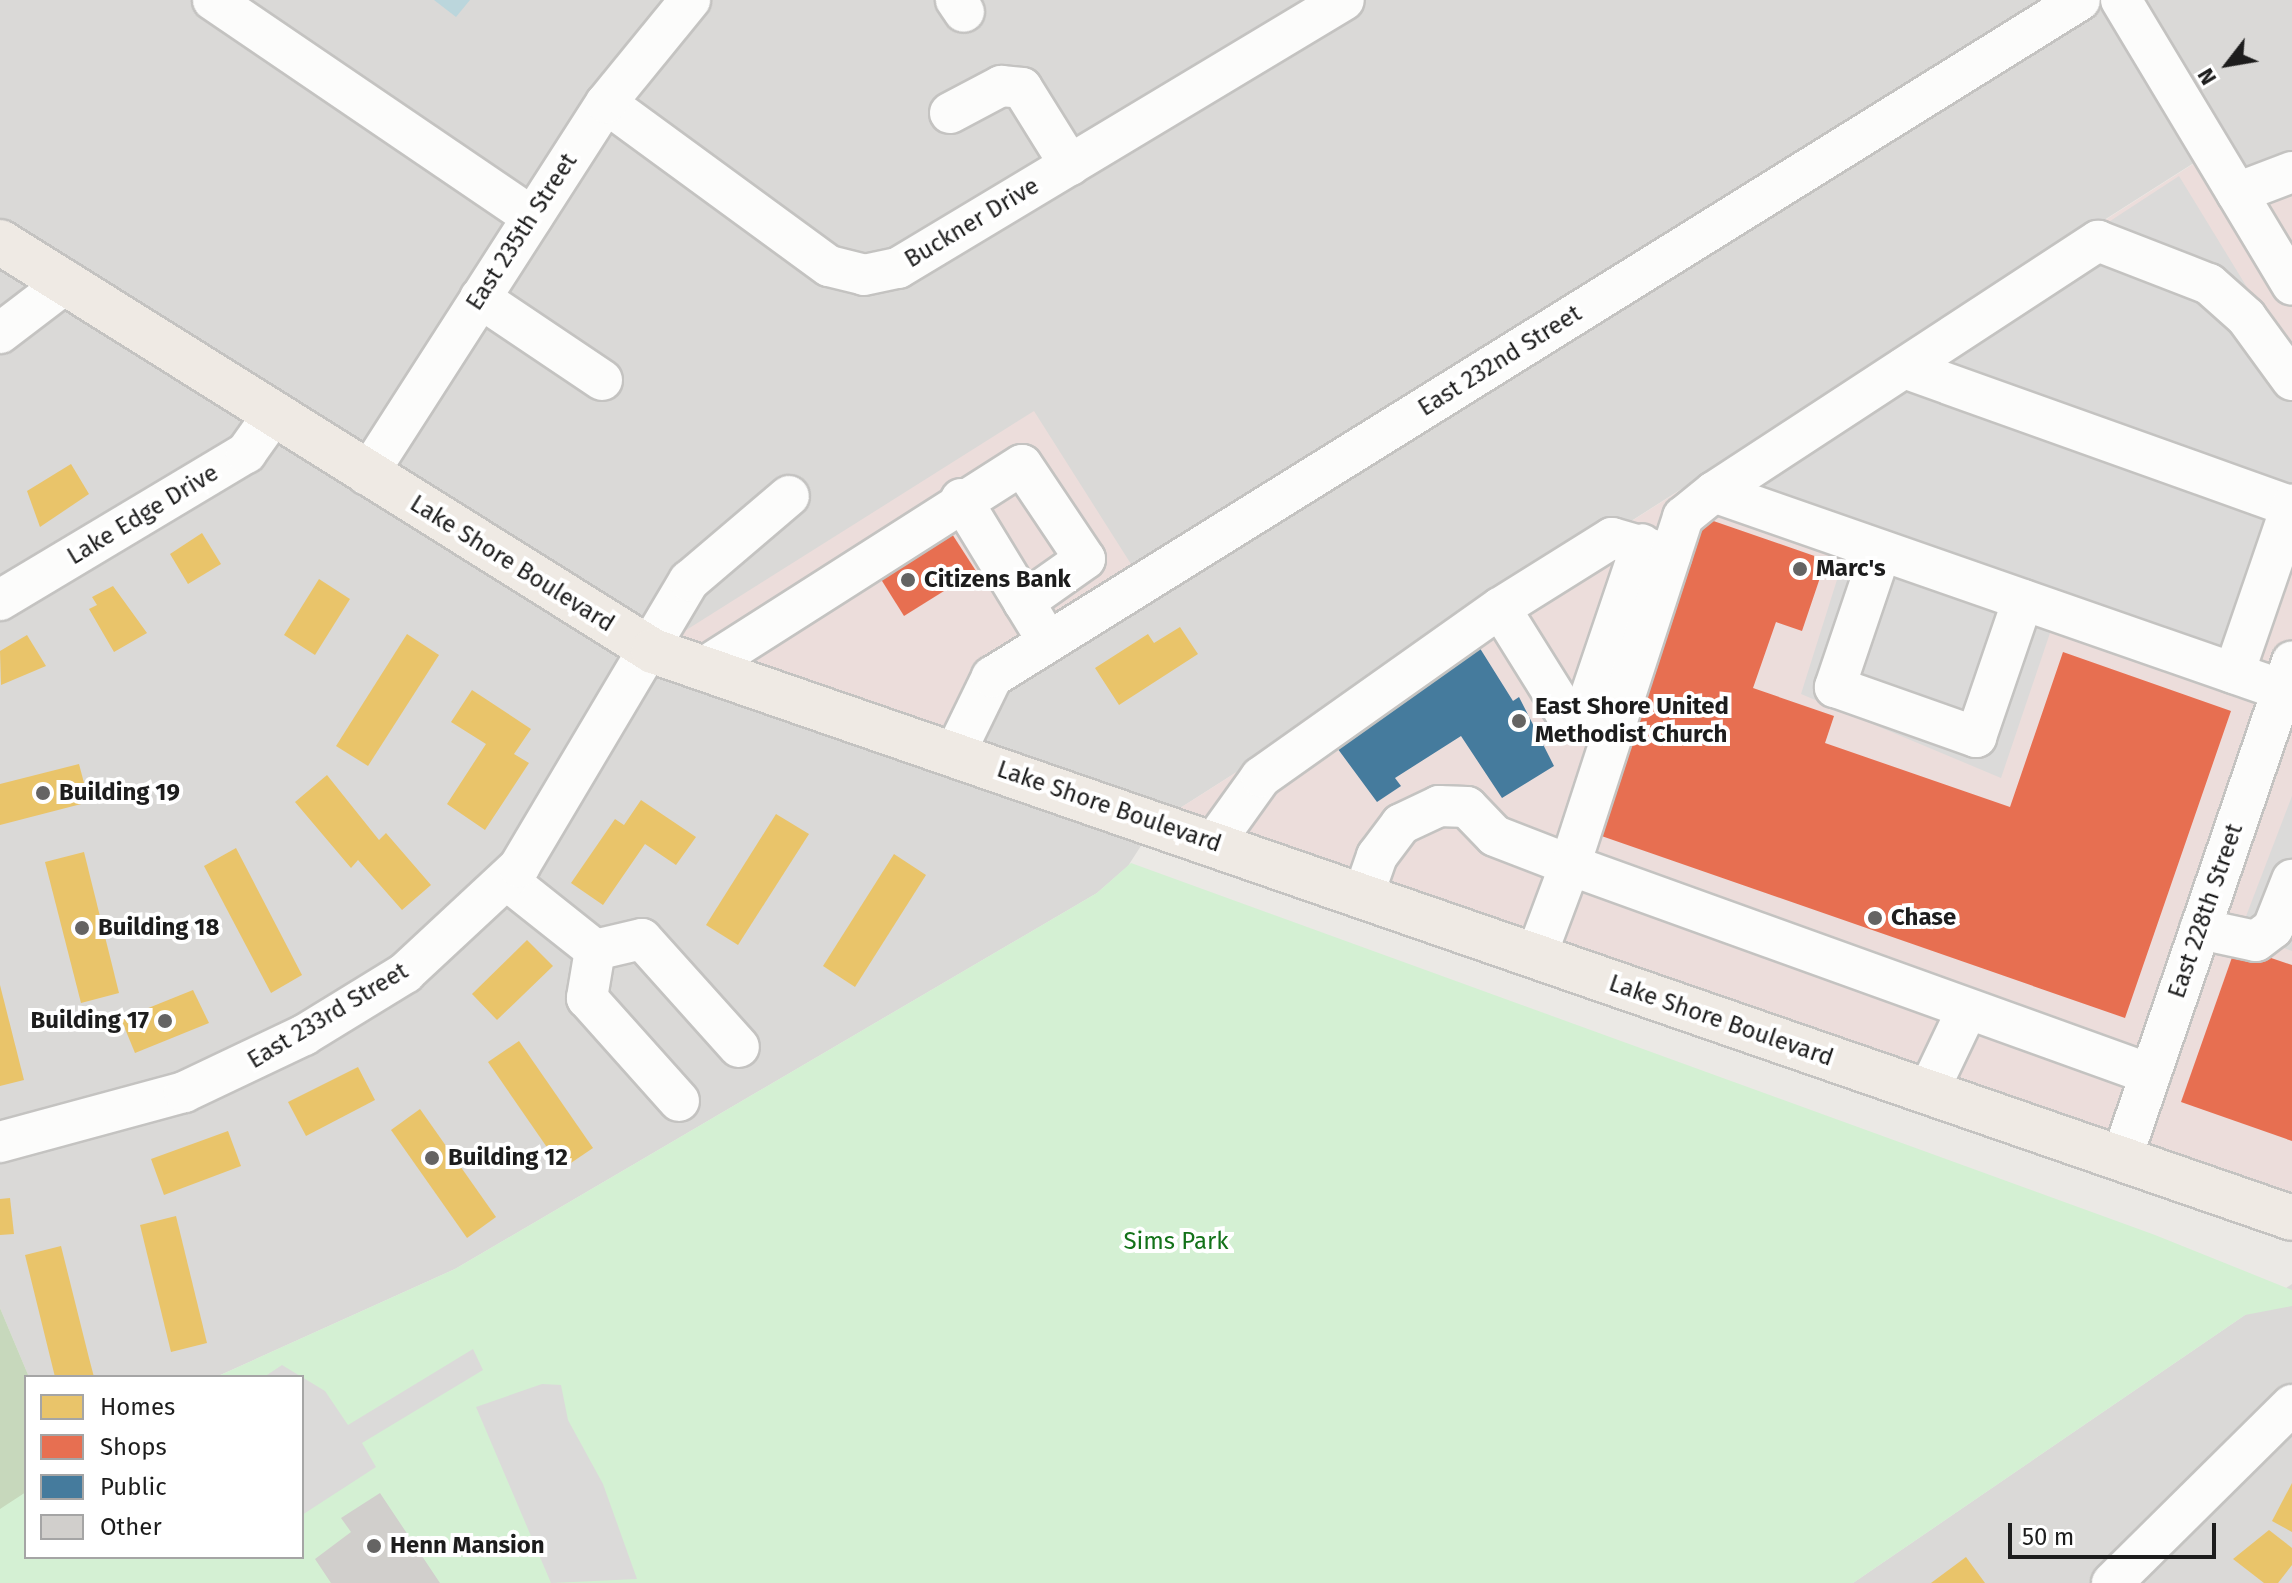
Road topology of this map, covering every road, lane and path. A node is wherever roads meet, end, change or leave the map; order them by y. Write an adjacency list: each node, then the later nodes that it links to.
1 (213, 0): 11 (street)
2 (1344, 0): 8 (street, Buckner Drive)
3 (2080, 0): 32 (street, East 232nd Street)
4 (2121, 0): 10 (street)
5 (676, 5): 6 (street, East 235th Street)
6 (606, 103): 8 (street, Buckner Drive); 11 (street, East 235th Street)
7 (950, 113): 8 (street)
8 (1070, 165)
9 (2292, 172): 10 (street)
10 (2237, 193): 14 (street)
11 (532, 217): 15 (street, East 235th Street)
12 (0, 242): 13 (main road, Lake Shore Boulevard)
13 (67, 282): 16 (street); 20 (main road, Lake Shore Boulevard)
14 (2292, 285)
15 (480, 298): 18 (street); 21 (street, East 235th Street)
16 (0, 333)
17 (1904, 368): 19 (street); 22 (street); 25 (street)
18 (602, 380)
19 (2292, 380)
20 (273, 415): 21 (main road, Lake Shore Boulevard); 28 (street, Lake Edge Drive)
21 (367, 475): 33 (main road, Lake Shore Boulevard)
22 (1714, 492): 26 (street); 27 (street)
23 (789, 496): 33 (street, East 233rd Street)
24 (961, 499): 30 (street); 30 (street); 34 (street)
25 (2292, 506): 35 (street)
26 (1656, 549): 31 (street); 31 (street); 39 (street)
27 (1881, 551): 29 (street); 29 (street)
28 (0, 600)
29 (2023, 600): 35 (street)
30 (1024, 602): 32 (street)
31 (1500, 608): 38 (street)
32 (1048, 642): 37 (street, East 232nd Street)
33 (653, 651): 34 (main road, Lake Shore Boulevard); 40 (street, East 233rd Street)
34 (703, 668): 37 (main road, Lake Shore Boulevard)
35 (2234, 673): 36 (street)
36 (2286, 692): 43 (street, East 228th Street)
37 (955, 753): 38 (main road, Lake Shore Boulevard)
38 (1213, 844): 42 (main road, Lake Shore Boulevard)
39 (1570, 865): 42 (street); 45 (street); 46 (street)
40 (507, 880): 44 (street); 51 (street, East 233rd Street)
41 (2292, 880): 43 (street)
42 (1363, 896): 45 (main road, Lake Shore Boulevard)
43 (2200, 929): 48 (street, East 228th Street)
44 (595, 950): 47 (street); 50 (street)
45 (1536, 956): 49 (main road, Lake Shore Boulevard)
46 (1967, 1010): 48 (street); 49 (street)
47 (739, 1047)
48 (2150, 1074): 52 (street, East 228th Street)
49 (1928, 1092): 52 (main road, Lake Shore Boulevard)
50 (679, 1101)
51 (0, 1142)
52 (2121, 1160): 53 (main road, Lake Shore Boulevard)
53 (2292, 1218)
54 (2292, 1405): 55 (street)
55 (2112, 1583)

